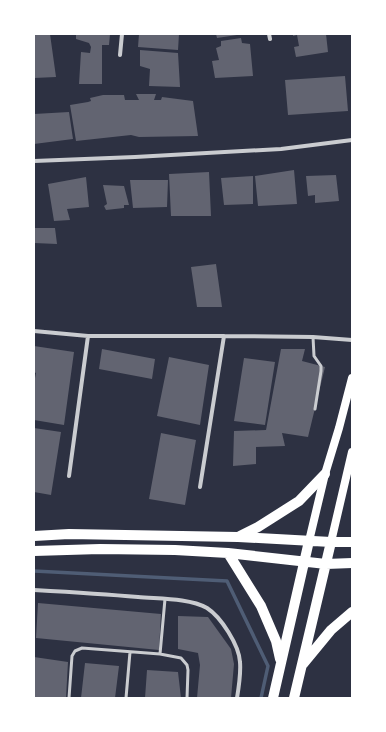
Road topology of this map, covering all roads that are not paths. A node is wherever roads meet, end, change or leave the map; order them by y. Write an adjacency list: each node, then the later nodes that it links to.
1 (122, 34): 4 (street)
2 (269, 34): 3 (street)
3 (270, 39)
4 (120, 55)
5 (352, 140): 6 (street)
6 (34, 161)
7 (34, 331): 8 (street)
8 (88, 336): 9 (street); 16 (street)
9 (224, 336): 10 (street); 17 (street)
10 (313, 338): 11 (street); 13 (lane)
11 (352, 340)
12 (352, 378): 15 (main road)
13 (315, 408)
14 (352, 452): 21 (main road)
15 (325, 474): 19 (main road); 20 (main road)
16 (69, 476)
17 (200, 487)
18 (34, 536): 19 (main road)
19 (238, 537): 20 (main road)
20 (309, 541): 21 (main road); 25 (main road)
21 (331, 542): 22 (main road); 27 (main road)
22 (352, 542)
23 (34, 551): 24 (main road)
24 (228, 553): 25 (main road); 33 (main road)
25 (304, 562): 27 (main road); 33 (main road)
26 (352, 563): 27 (main road)
27 (326, 564): 34 (main road)
28 (34, 590): 29 (street)
29 (165, 599): 32 (lane); 38 (street)
30 (352, 612): 34 (main road)
31 (130, 652): 32 (lane); 35 (lane); 36 (lane)
32 (160, 654): 37 (lane)
33 (281, 662): 39 (main road)
34 (301, 666): 40 (main road)
35 (69, 698)
36 (126, 698)
37 (187, 698)
38 (237, 698)
39 (273, 698)
40 (294, 698)

